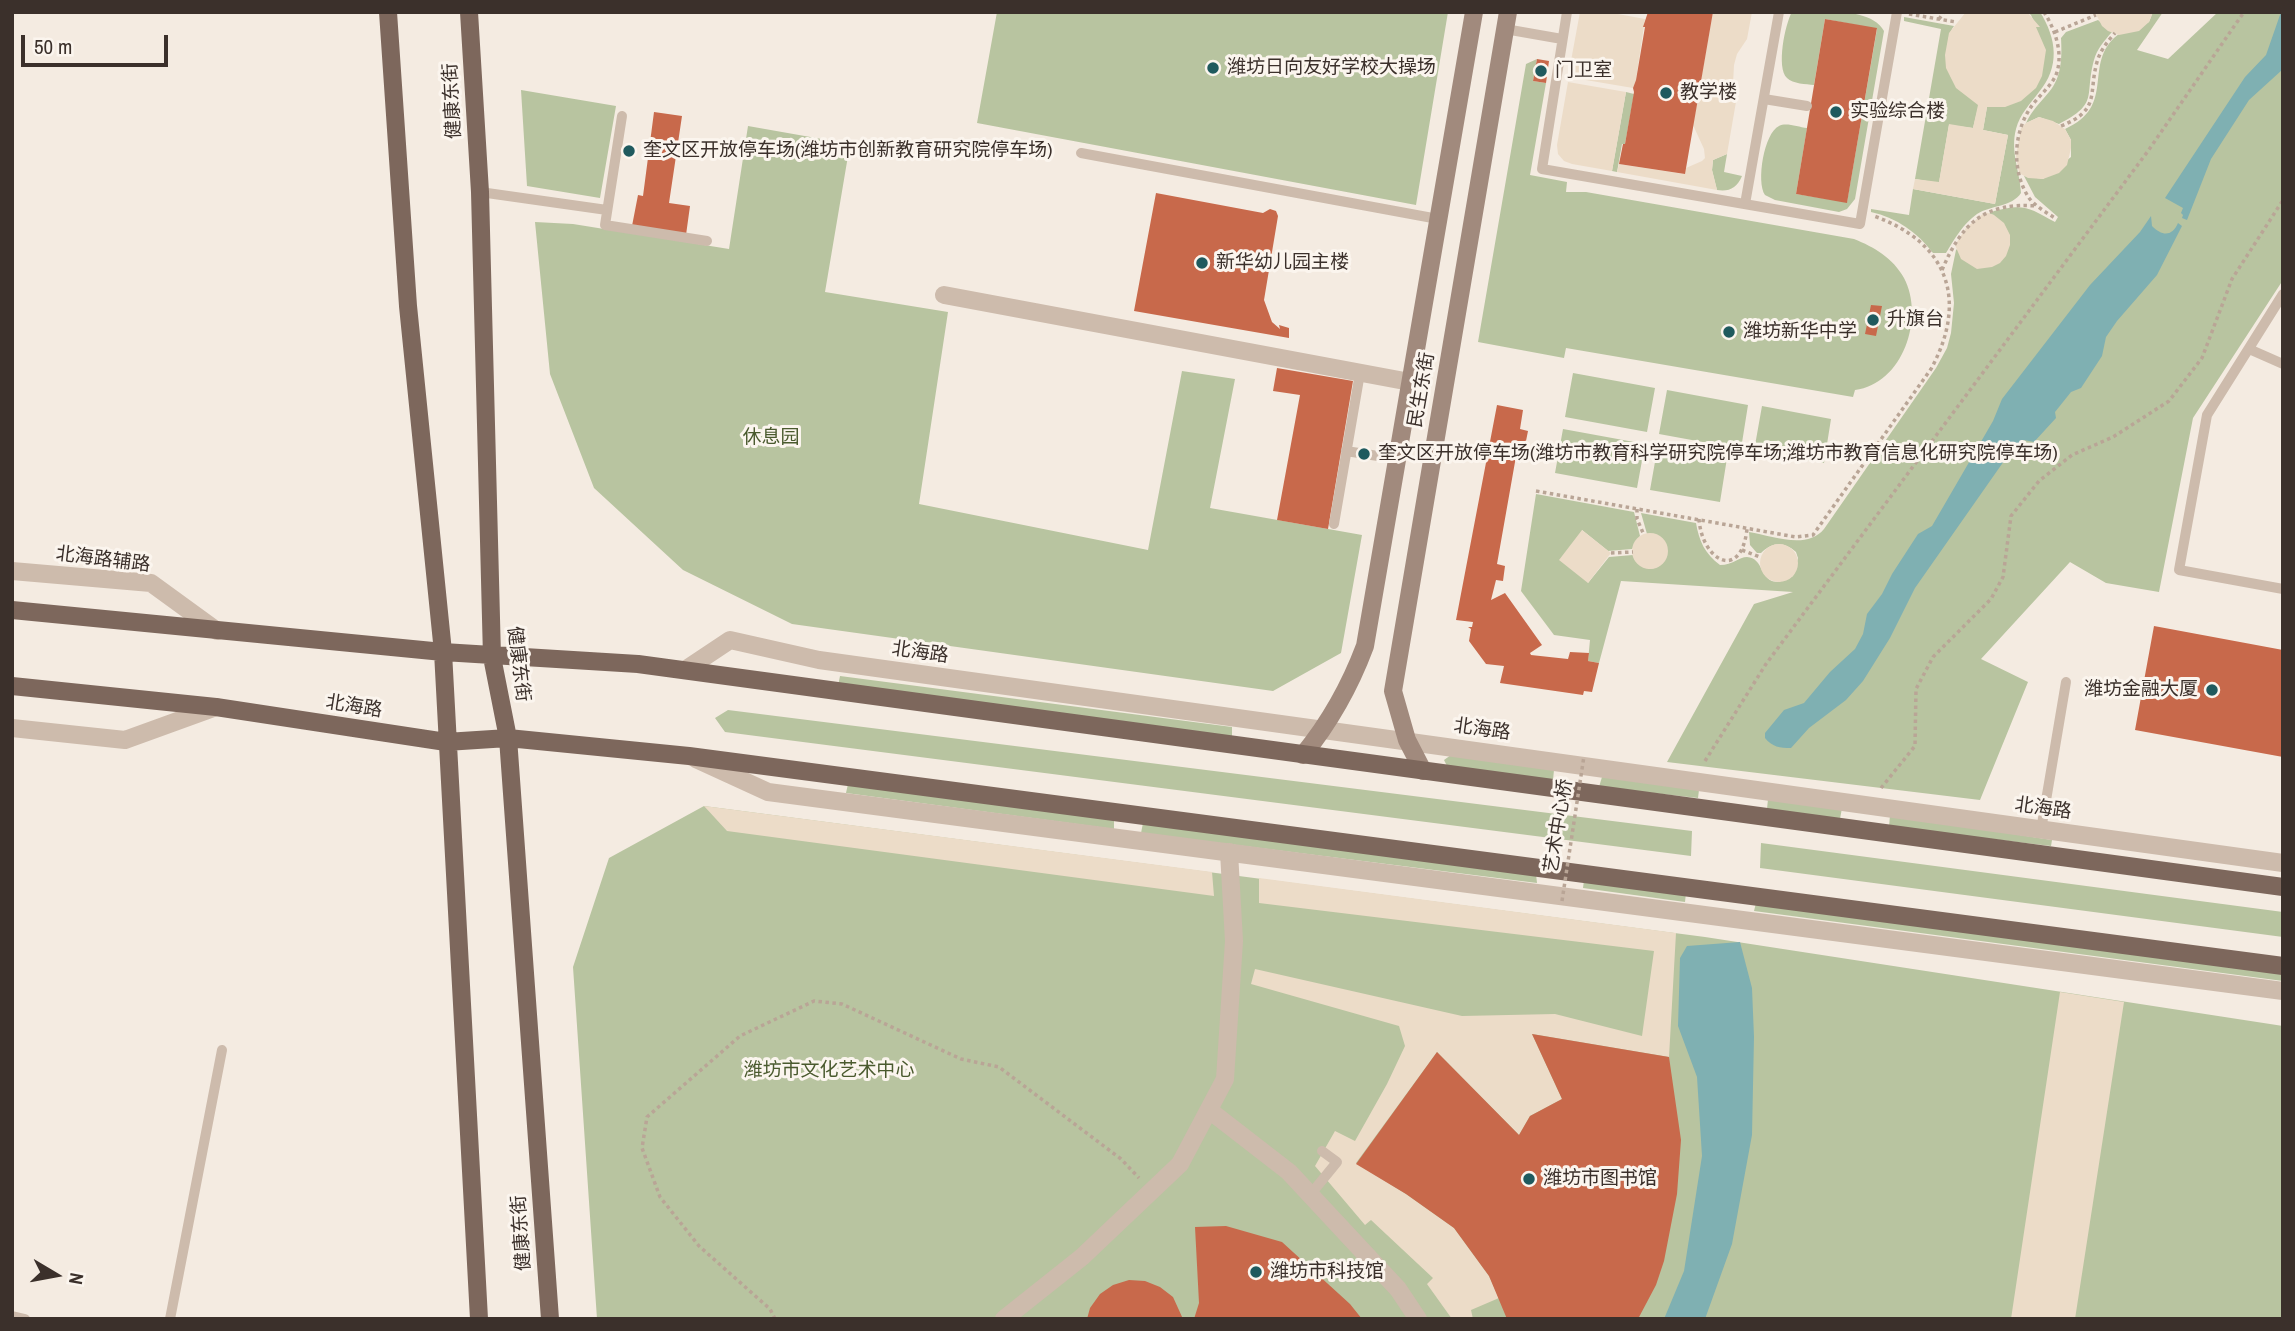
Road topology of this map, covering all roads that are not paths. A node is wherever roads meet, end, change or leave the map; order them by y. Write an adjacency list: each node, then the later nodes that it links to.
1 (388, 12): 32 (main road)
2 (469, 12): 14 (main road, 健康东街)
3 (1474, 12): 17 (main road, 民生东街)
4 (1567, 12): 9 (lane)
5 (1779, 12): 10 (lane)
6 (1885, 12): 7 (lane)
7 (1898, 13): 15 (lane)
8 (1507, 21): 9 (lane); 43 (main road, 民生东街)
9 (1562, 39): 15 (lane)
10 (1764, 99): 11 (lane); 15 (lane)
11 (1807, 106)
12 (622, 116): 16 (lane)
13 (1081, 153): 17 (lane)
14 (480, 192): 16 (lane); 33 (main road, 健康东街)
15 (1745, 204)
16 (607, 210): 18 (lane)
17 (1438, 219): 24 (main road, 民生东街)
18 (707, 241)
19 (2283, 294): 21 (lane)
20 (944, 295): 23 (street)
21 (2249, 349): 22 (lane); 29 (lane)
22 (2283, 364)
23 (1360, 373): 24 (street); 25 (lane)
24 (1410, 382): 26 (main road, 民生东街)
25 (1346, 451): 26 (lane); 27 (lane)
26 (1397, 459): 41 (main road, 民生东街)
27 (1334, 524)
28 (12, 571): 31 (street, 北海路辅路)
29 (2283, 589)
30 (12, 610): 31 (main road)
31 (217, 631): 32 (main road)
32 (443, 652): 33 (main road); 44 (main road)
33 (492, 657): 35 (main road); 42 (main road, 健康东街)
34 (819, 660): 35 (street, 北海路); 38 (street); 41 (street, 北海路)
35 (685, 670): 38 (main road)
36 (2066, 682): 53 (lane)
37 (12, 686): 39 (main road, 北海路)
38 (814, 688): 45 (main road)
39 (216, 707): 40 (street); 44 (main road, 北海路)
40 (12, 728)
41 (1324, 729): 43 (street, 北海路); 45 (main road, 民生东街)
42 (508, 738): 44 (main road, 北海路); 46 (main road, 北海路); 70 (main road, 健康东街)
43 (1407, 740): 47 (main road, 民生东街); 50 (street, 北海路)
44 (446, 742): 69 (main road)
45 (1303, 755): 47 (main road)
46 (689, 756): 48 (main road, 北海路); 49 (street, 北海路)
47 (1423, 771): 52 (main road)
48 (825, 774): 49 (street); 51 (main road, 北海路)
49 (821, 799): 54 (street, 北海路)
50 (1863, 805): 52 (street); 53 (street, 北海路)
51 (1131, 814): 54 (street); 60 (main road, 北海路)
52 (1858, 830): 58 (main road)
53 (2041, 830): 56 (street, 北海路)
54 (1129, 839): 55 (street, 北海路)
55 (1229, 852): 61 (street, 北海路); 63 (street)
56 (2244, 858): 57 (street, 北海路); 58 (street)
57 (2283, 863)
58 (2240, 881): 59 (main road)
59 (2283, 887)
60 (2283, 966)
61 (2283, 991)
62 (222, 1050): 68 (lane)
63 (1209, 1110): 65 (street); 71 (street)
64 (1322, 1151): 65 (lane)
65 (1310, 1195): 72 (street)
66 (12, 1317): 67 (lane)
67 (25, 1319)
68 (170, 1319)
69 (479, 1319)
70 (550, 1319)
71 (1004, 1319)
72 (1418, 1319)

